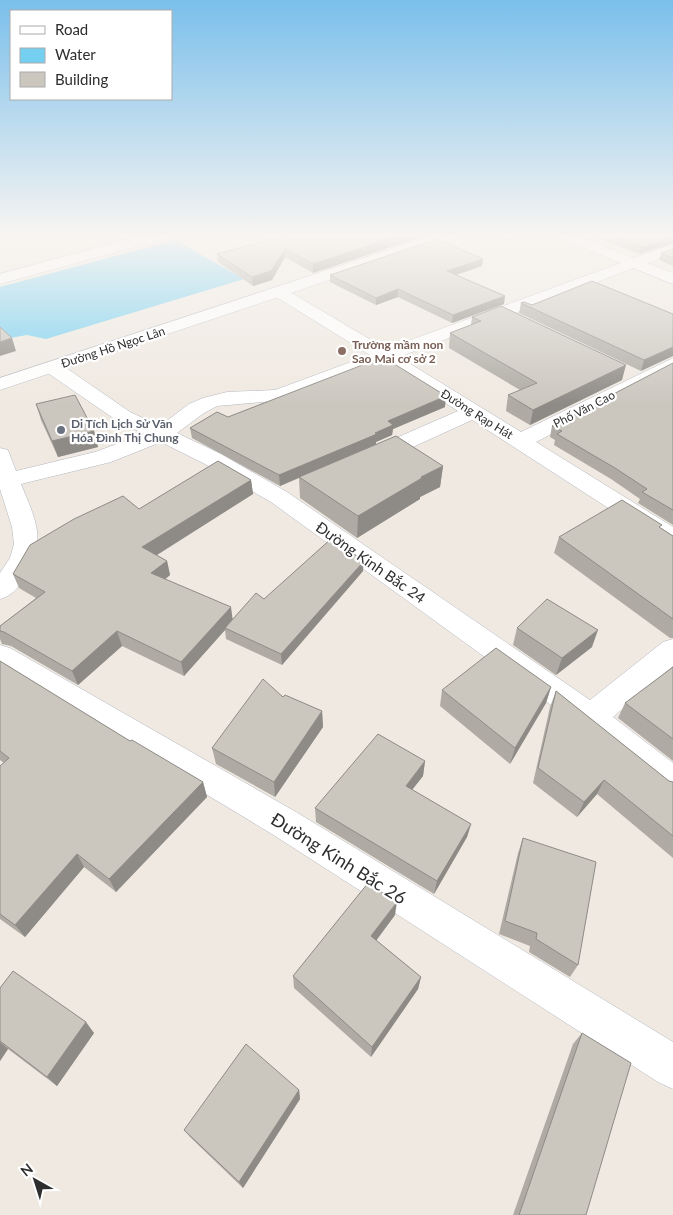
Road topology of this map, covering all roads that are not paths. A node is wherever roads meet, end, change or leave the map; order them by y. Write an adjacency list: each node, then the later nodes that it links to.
1 (283, 291): 3 (street, Đường Hồ Ngọc Lân)
2 (558, 291): 4 (street)
3 (279, 292): 6 (street, Đường Rạp Hát); 8 (street, Đường Hồ Ngọc Lân)
4 (499, 313): 5 (street); 6 (street)
5 (526, 326)
6 (385, 356): 10 (street, Đường Rạp Hát); 11 (street)
7 (673, 364): 12 (street, Phố Văn Cao)
8 (52, 367): 9 (street, Đường Hồ Ngọc Lân); 11 (street, Đường Kinh Bắc 24)
9 (0, 384)
10 (473, 412): 12 (street, Đường Rạp Hát); 14 (street)
11 (160, 435): 15 (street); 17 (street, Đường Kinh Bắc 24)
12 (521, 441): 18 (street, Đường Rạp Hát)
13 (0, 456): 15 (street)
14 (350, 466)
15 (7, 480): 19 (street)
16 (305, 486): 17 (street)
17 (279, 497): 22 (street, Đường Kinh Bắc 24)
18 (673, 538)
19 (0, 590)
20 (673, 650): 22 (street)
21 (0, 656): 24 (street, Đường Kinh Bắc 26)
22 (590, 718): 23 (street, Đường Kinh Bắc 24)
23 (673, 783)
24 (672, 1063)

